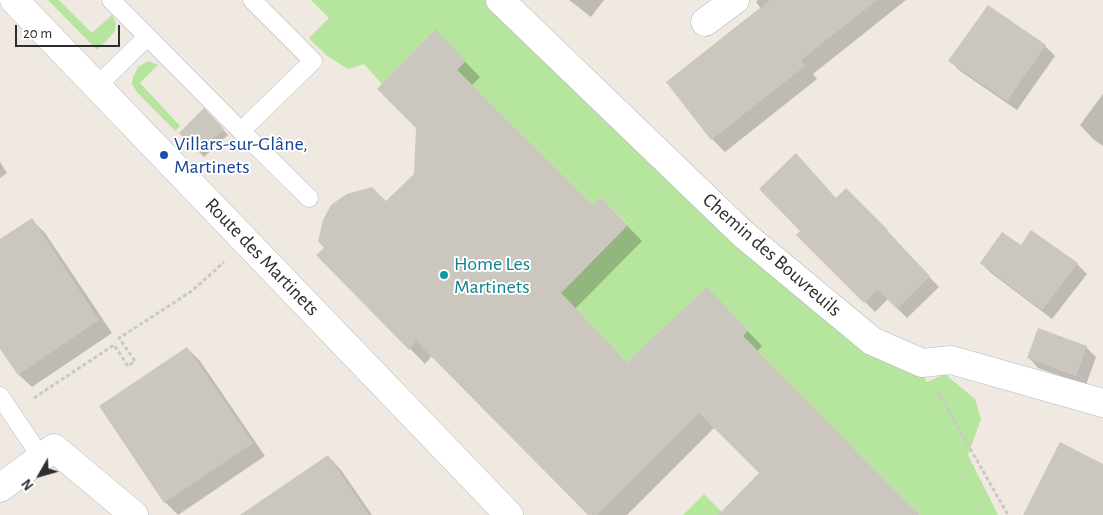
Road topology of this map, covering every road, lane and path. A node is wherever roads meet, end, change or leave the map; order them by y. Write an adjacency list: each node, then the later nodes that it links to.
1 (14, 0): 8 (street, Route des Martinets)
2 (111, 0): 7 (lane)
3 (252, 0): 9 (lane)
4 (500, 0): 12 (street, Chemin des Bouvreuils)
5 (735, 0): 6 (street)
6 (706, 22)
7 (147, 37): 8 (lane); 9 (lane)
8 (97, 86): 18 (street, Route des Martinets)
9 (241, 131): 10 (lane)
10 (309, 198)
11 (225, 261): 15 (path)
12 (922, 364): 14 (street); 20 (path)
13 (0, 396): 15 (lane)
14 (1103, 403)
15 (12, 414): 16 (lane)
16 (41, 457): 17 (street); 19 (street)
17 (0, 488)
18 (500, 512)
19 (134, 515)
20 (1008, 515)

